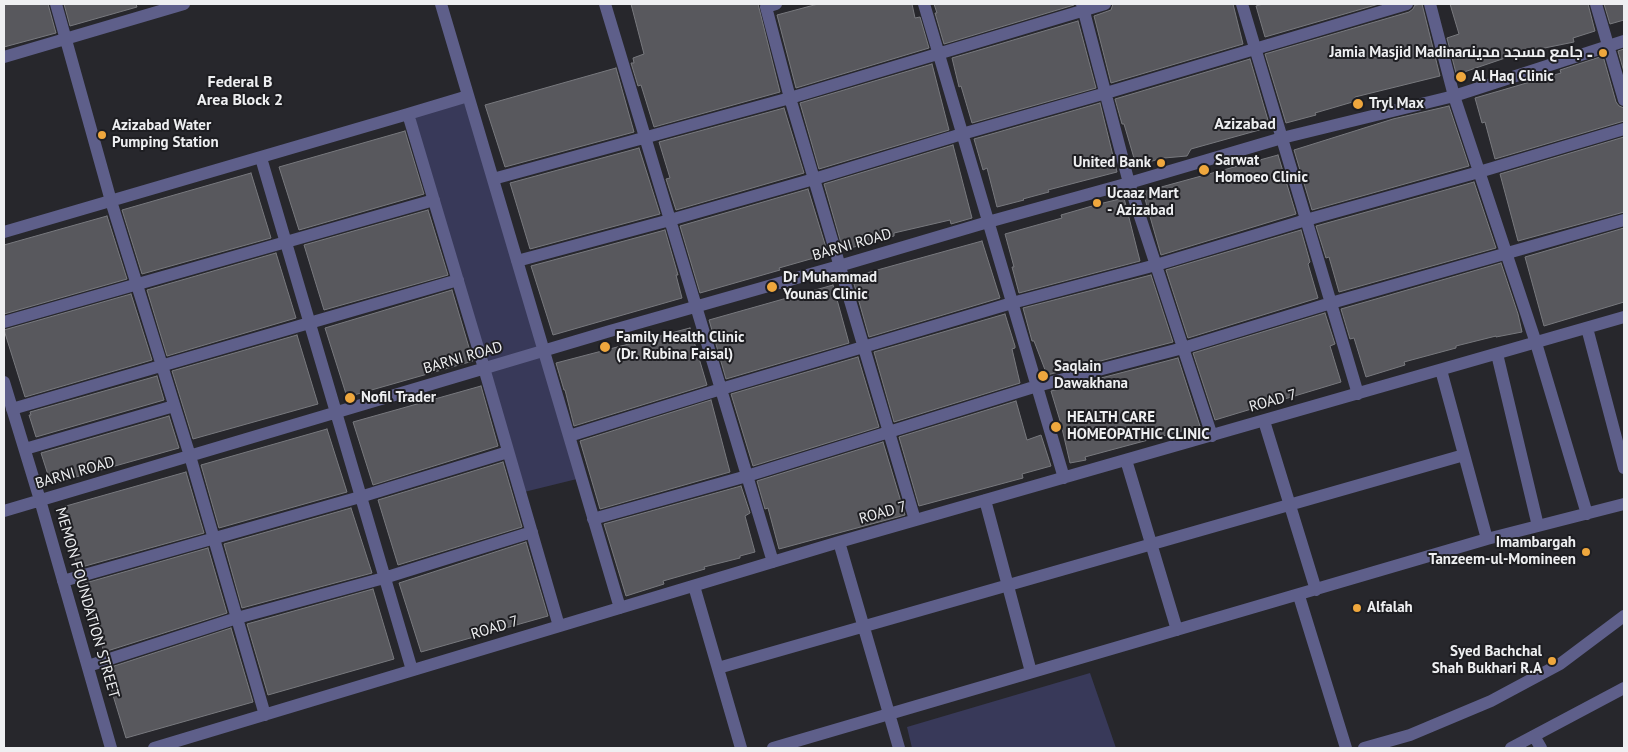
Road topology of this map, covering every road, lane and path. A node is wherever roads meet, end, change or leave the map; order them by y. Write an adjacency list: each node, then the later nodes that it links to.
1 (56, 4): 13 (street)
2 (184, 4): 13 (street)
3 (441, 4): 20 (street)
4 (605, 4): 28 (street)
5 (776, 4): 22 (street)
6 (924, 4): 17 (street)
7 (1105, 4): 12 (street)
8 (1242, 4): 16 (street)
9 (1407, 4): 16 (street)
10 (1430, 4): 21 (street)
11 (1596, 4): 15 (street)
12 (1083, 7): 17 (street); 19 (street)
13 (66, 39): 18 (street); 35 (street)
14 (1624, 41): 15 (street, BARNI ROAD)
15 (1608, 46): 21 (street, BARNI ROAD); 23 (street)
16 (1256, 49): 19 (street); 27 (street)
17 (938, 54): 22 (street); 26 (street)
18 (4, 57)
19 (1106, 93): 26 (street); 33 (street)
20 (468, 96): 24 (street); 31 (street)
21 (1454, 96): 27 (street, BARNI ROAD); 30 (street)
22 (790, 98): 28 (street); 32 (street)
23 (1624, 100)
24 (408, 114): 29 (street); 34 (street)
25 (1624, 129): 30 (street)
26 (962, 134): 32 (street); 39 (street)
27 (1282, 138): 33 (street, BARNI ROAD); 37 (street)
28 (646, 139): 31 (street); 36 (street)
29 (261, 158): 35 (street); 41 (street)
30 (1480, 172): 37 (street); 42 (street)
31 (493, 179): 43 (street)
32 (814, 179): 36 (street); 45 (street)
33 (1129, 183): 39 (street, BARNI ROAD); 44 (street)
34 (434, 200): 41 (street); 46 (street)
35 (111, 201): 40 (street); 47 (street)
36 (670, 220): 43 (street); 50 (street)
37 (1306, 220): 44 (street); 49 (street)
38 (1624, 220): 42 (street)
39 (988, 222): 45 (street, BARNI ROAD); 48 (street)
40 (4, 232)
41 (286, 243): 47 (street); 53 (street)
42 (1506, 253): 49 (street); 55 (street)
43 (517, 262): 58 (street)
44 (1156, 265): 48 (street); 57 (street)
45 (839, 266): 50 (street, BARNI ROAD); 56 (street)
46 (458, 280): 53 (street); 61 (street)
47 (137, 285): 52 (street); 60 (street)
48 (1012, 303): 56 (street); 64 (street)
49 (1331, 303): 57 (street); 66 (street)
50 (696, 307): 58 (street, BARNI ROAD); 65 (street)
51 (1624, 317): 54 (street, ROAD 7)
52 (4, 322)
53 (309, 323): 60 (street); 69 (street)
54 (1587, 328): 55 (street, ROAD 7); 79 (street)
55 (1536, 343): 59 (street, ROAD 7); 88 (street)
56 (863, 347): 65 (street); 71 (street)
57 (1183, 348): 64 (street); 73 (street)
58 (544, 351): 61 (street, BARNI ROAD); 72 (street)
59 (1497, 354): 62 (street, ROAD 7); 91 (street)
60 (162, 366): 67 (street); 68 (street)
61 (484, 368): 69 (street, BARNI ROAD); 75 (street)
62 (1441, 370): 66 (street, ROAD 7); 76 (street)
63 (4, 382): 68 (street, MEMON FOUNDATION STREET)
64 (1037, 386): 71 (street); 81 (street)
65 (721, 389): 72 (street); 80 (street)
66 (1358, 394): 70 (street, ROAD 7)
67 (174, 406): 74 (street); 77 (street)
68 (12, 409): 74 (street, MEMON FOUNDATION STREET)
69 (335, 412): 77 (street, BARNI ROAD); 82 (street)
70 (1264, 421): 73 (street, ROAD 7); 86 (street)
71 (889, 432): 80 (street); 90 (street)
72 (569, 436): 89 (street)
73 (1212, 436): 78 (street, ROAD 7)
74 (24, 449): 83 (street, MEMON FOUNDATION STREET)
75 (508, 452): 82 (street); 92 (street)
76 (1464, 455): 86 (street); 94 (street)
77 (190, 456): 83 (street, BARNI ROAD); 93 (street)
78 (1126, 460): 81 (street, ROAD 7); 96 (street)
79 (1624, 468)
80 (747, 476): 89 (street); 97 (street)
81 (1064, 478): 84 (street, ROAD 7)
82 (360, 496): 93 (street); 98 (street)
83 (40, 500): 87 (street, BARNI ROAD); 99 (street, MEMON FOUNDATION STREET)
84 (985, 500): 90 (street, ROAD 7); 101 (street)
85 (1624, 504): 88 (street)
86 (1290, 505): 96 (street); 102 (street)
87 (4, 510)
88 (1587, 514): 91 (street)
89 (593, 519): 104 (street)
90 (915, 520): 95 (street, ROAD 7)
91 (1538, 526): 94 (street)
92 (532, 532): 98 (street); 107 (street)
93 (214, 538): 99 (street); 106 (street)
94 (1487, 539): 102 (street)
95 (839, 542): 97 (street, ROAD 7); 108 (street)
96 (1151, 544): 101 (street); 109 (street)
97 (773, 562): 100 (street, ROAD 7)
98 (384, 578): 106 (street); 112 (street)
99 (63, 581): 110 (street, MEMON FOUNDATION STREET)
100 (694, 586): 104 (street, ROAD 7); 111 (street)
101 (1008, 586): 108 (street); 113 (street)
102 (1316, 590): 103 (street)
103 (1299, 596): 109 (street); 123 (street)
104 (620, 608): 107 (street, ROAD 7)
105 (1624, 616): 124 (street)
106 (237, 618): 110 (street); 115 (street)
107 (559, 626): 112 (street, ROAD 7)
108 (863, 627): 111 (street); 116 (street)
109 (1177, 630): 113 (street)
110 (88, 666): 118 (street, MEMON FOUNDATION STREET)
111 (718, 668): 120 (street)
112 (412, 670): 115 (street, ROAD 7)
113 (1031, 672): 116 (street)
114 (1624, 688): 117 (street)
115 (265, 715): 119 (street, ROAD 7)
116 (889, 715): 121 (street); 122 (street)
117 (1534, 736): 125 (street); 126 (street)
118 (109, 748)
119 (154, 748)
120 (741, 748)
121 (773, 748)
122 (899, 748)
123 (1346, 748)
124 (1364, 748)
125 (1511, 748)
126 (1541, 748)

